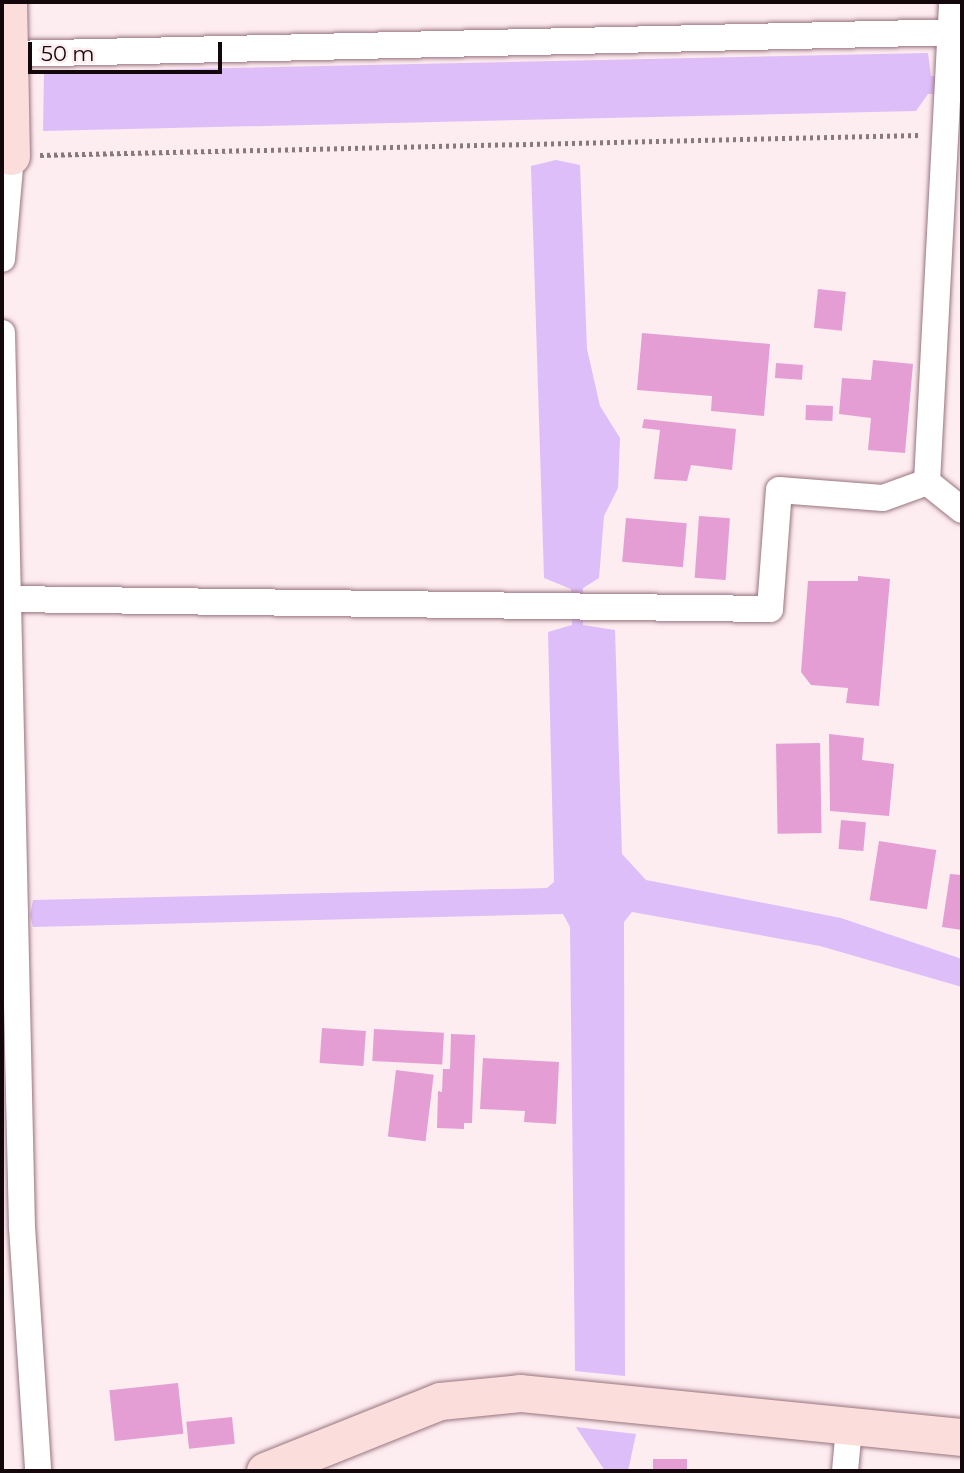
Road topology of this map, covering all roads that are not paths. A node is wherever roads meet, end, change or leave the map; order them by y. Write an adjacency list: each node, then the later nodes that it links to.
1 (8, 2): 4 (street)
2 (952, 2): 3 (street)
3 (958, 32): 4 (street); 8 (street)
4 (9, 54): 5 (street)
5 (11, 156): 6 (street)
6 (2, 259)
7 (2, 333): 10 (street)
8 (927, 482): 9 (street); 10 (street)
9 (962, 510)
10 (7, 599): 13 (street)
11 (849, 1428): 12 (street); 14 (street); 15 (street)
12 (962, 1437)
13 (38, 1471)
14 (267, 1471)
15 (845, 1471)

